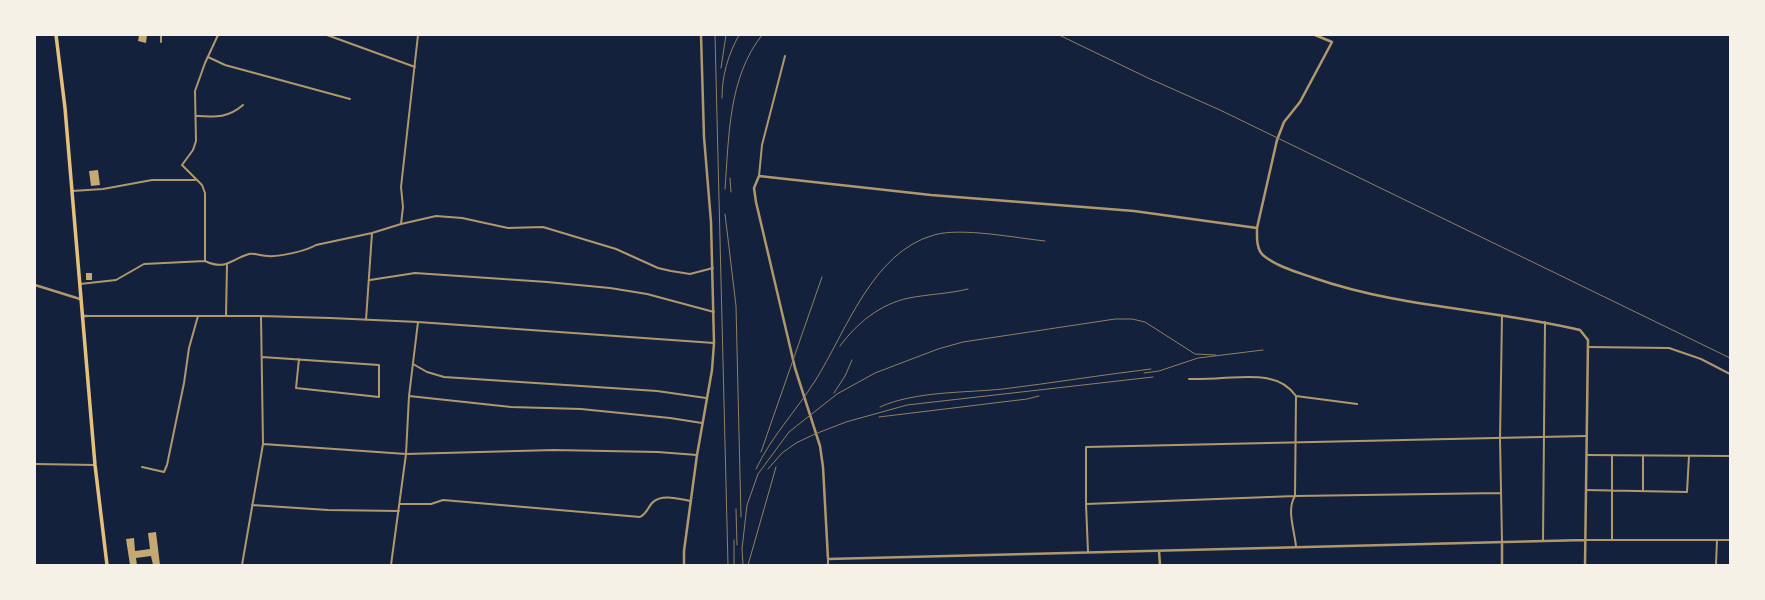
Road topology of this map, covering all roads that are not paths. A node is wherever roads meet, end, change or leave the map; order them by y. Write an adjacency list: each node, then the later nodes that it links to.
1 (56, 35): 17 (highway)
2 (161, 35): 8 (street)
3 (218, 35): 10 (street)
4 (327, 35): 11 (street)
5 (418, 35): 11 (street)
6 (701, 35): 23 (street)
7 (1315, 35): 19 (street)
8 (161, 42)
9 (785, 56): 15 (street)
10 (208, 57): 12 (street); 14 (street)
11 (415, 67): 18 (street)
12 (350, 100)
13 (244, 105): 14 (street)
14 (196, 116): 16 (street)
15 (759, 176): 19 (street); 84 (street)
16 (195, 180): 17 (street); 21 (street)
17 (71, 191): 25 (highway)
18 (402, 224): 20 (street); 23 (street)
19 (1258, 228): 29 (street)
20 (372, 233): 22 (street); 24 (street)
21 (205, 261): 22 (street); 25 (street)
22 (227, 265): 33 (street)
23 (713, 268): 28 (street)
24 (370, 280): 28 (street); 35 (street)
25 (79, 284): 27 (highway)
26 (35, 285): 27 (street)
27 (80, 299): 30 (highway)
28 (714, 312): 38 (street)
29 (1502, 314): 37 (street); 52 (street)
30 (81, 316): 31 (street); 63 (highway)
31 (87, 316): 32 (street)
32 (198, 316): 33 (street); 64 (street)
33 (226, 316): 34 (street)
34 (261, 316): 35 (street); 40 (street)
35 (366, 320): 36 (street)
36 (418, 322): 38 (street); 42 (street)
37 (1545, 322): 39 (street); 50 (street)
38 (714, 343): 47 (street)
39 (1588, 346): 43 (street); 51 (street)
40 (262, 357): 41 (street); 54 (street)
41 (299, 359): 41 (street)
42 (413, 364): 45 (street); 47 (street)
43 (1730, 374)
44 (1188, 379): 46 (street)
45 (409, 396): 49 (street); 55 (street)
46 (1296, 396): 48 (street); 53 (street)
47 (706, 398): 49 (street)
48 (1357, 404)
49 (702, 423): 56 (street)
50 (1543, 436): 51 (street); 52 (street); 80 (street)
51 (1586, 436): 57 (street)
52 (1500, 439): 53 (street); 68 (street)
53 (1294, 441): 69 (street); 72 (street)
54 (263, 444): 55 (street); 73 (street)
55 (406, 454): 56 (street); 71 (street)
56 (697, 455): 70 (street)
57 (1587, 455): 58 (street); 65 (street)
58 (1612, 455): 59 (street); 66 (street)
59 (1643, 456): 60 (street); 67 (street)
60 (1689, 456): 61 (street); 67 (street)
61 (1730, 456)
62 (35, 464): 63 (street)
63 (95, 465): 85 (highway)
64 (142, 467)
65 (1586, 490): 66 (street); 75 (street)
66 (1612, 490): 67 (street); 76 (street)
67 (1643, 490)
68 (1501, 493): 69 (street); 79 (street)
69 (1295, 496): 72 (street); 81 (street)
70 (691, 501): 71 (street); 88 (street)
71 (400, 504): 74 (street)
72 (1086, 504): 83 (street)
73 (252, 505): 74 (street); 86 (street)
74 (399, 511): 87 (street)
75 (1585, 540): 76 (street); 80 (street); 92 (street)
76 (1612, 540): 77 (street)
77 (1717, 540): 78 (street); 93 (street)
78 (1730, 540)
79 (1502, 541): 80 (street); 81 (street); 91 (street)
80 (1543, 541)
81 (1297, 548): 82 (street)
82 (1160, 551): 83 (street); 90 (street)
83 (1088, 552): 84 (street)
84 (828, 559): 89 (street)
85 (107, 565)
86 (242, 565)
87 (391, 565)
88 (684, 565)
89 (828, 565)
90 (1160, 565)
91 (1502, 565)
92 (1585, 565)
93 (1716, 565)

